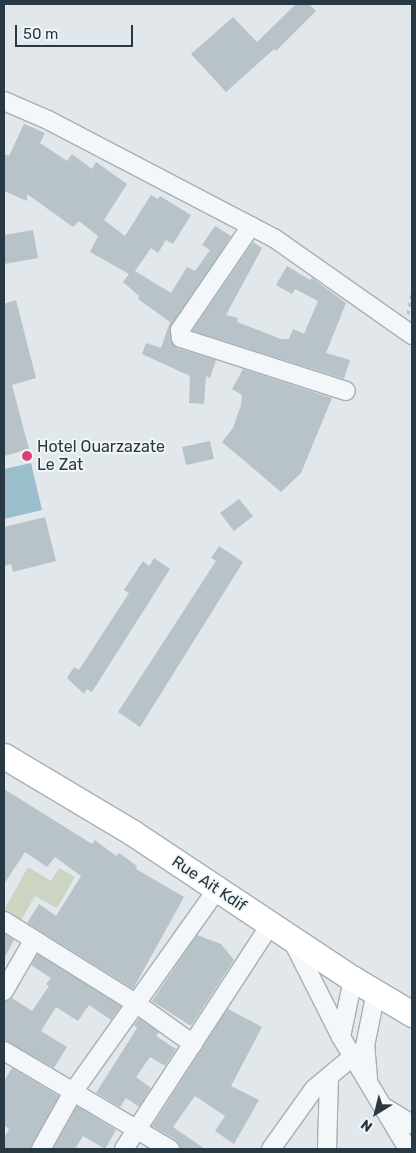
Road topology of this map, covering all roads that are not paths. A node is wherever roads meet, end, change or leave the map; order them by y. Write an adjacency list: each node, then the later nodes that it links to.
1 (4, 101): 2 (street)
2 (251, 226): 3 (street); 4 (street)
3 (409, 332)
4 (346, 391)
5 (4, 756): 6 (street, Rue Ait Kdif)
6 (217, 889): 8 (street, Rue Ait Kdif); 13 (street)
7 (4, 921): 9 (street)
8 (281, 931): 10 (street, Rue Ait Kdif); 15 (street); 16 (street)
9 (33, 941): 11 (street); 13 (street)
10 (352, 979): 12 (street, Rue Ait Kdif); 15 (street)
11 (4, 991)
12 (376, 992): 14 (street, Rue Ait Kdif); 20 (street)
13 (137, 1004): 16 (street); 21 (street)
14 (412, 1014)
15 (341, 1037): 18 (street)
16 (193, 1044): 24 (street)
17 (4, 1051): 21 (street)
18 (352, 1058): 19 (street); 20 (street)
19 (329, 1077): 28 (street); 29 (street)
20 (368, 1078): 22 (street)
21 (73, 1092): 24 (street); 25 (street)
22 (387, 1109): 23 (street); 30 (street)
23 (412, 1124)
24 (137, 1129): 26 (street); 27 (street)
25 (41, 1149)
26 (124, 1149)
27 (170, 1149)
28 (271, 1149)
29 (327, 1149)
30 (408, 1149)

